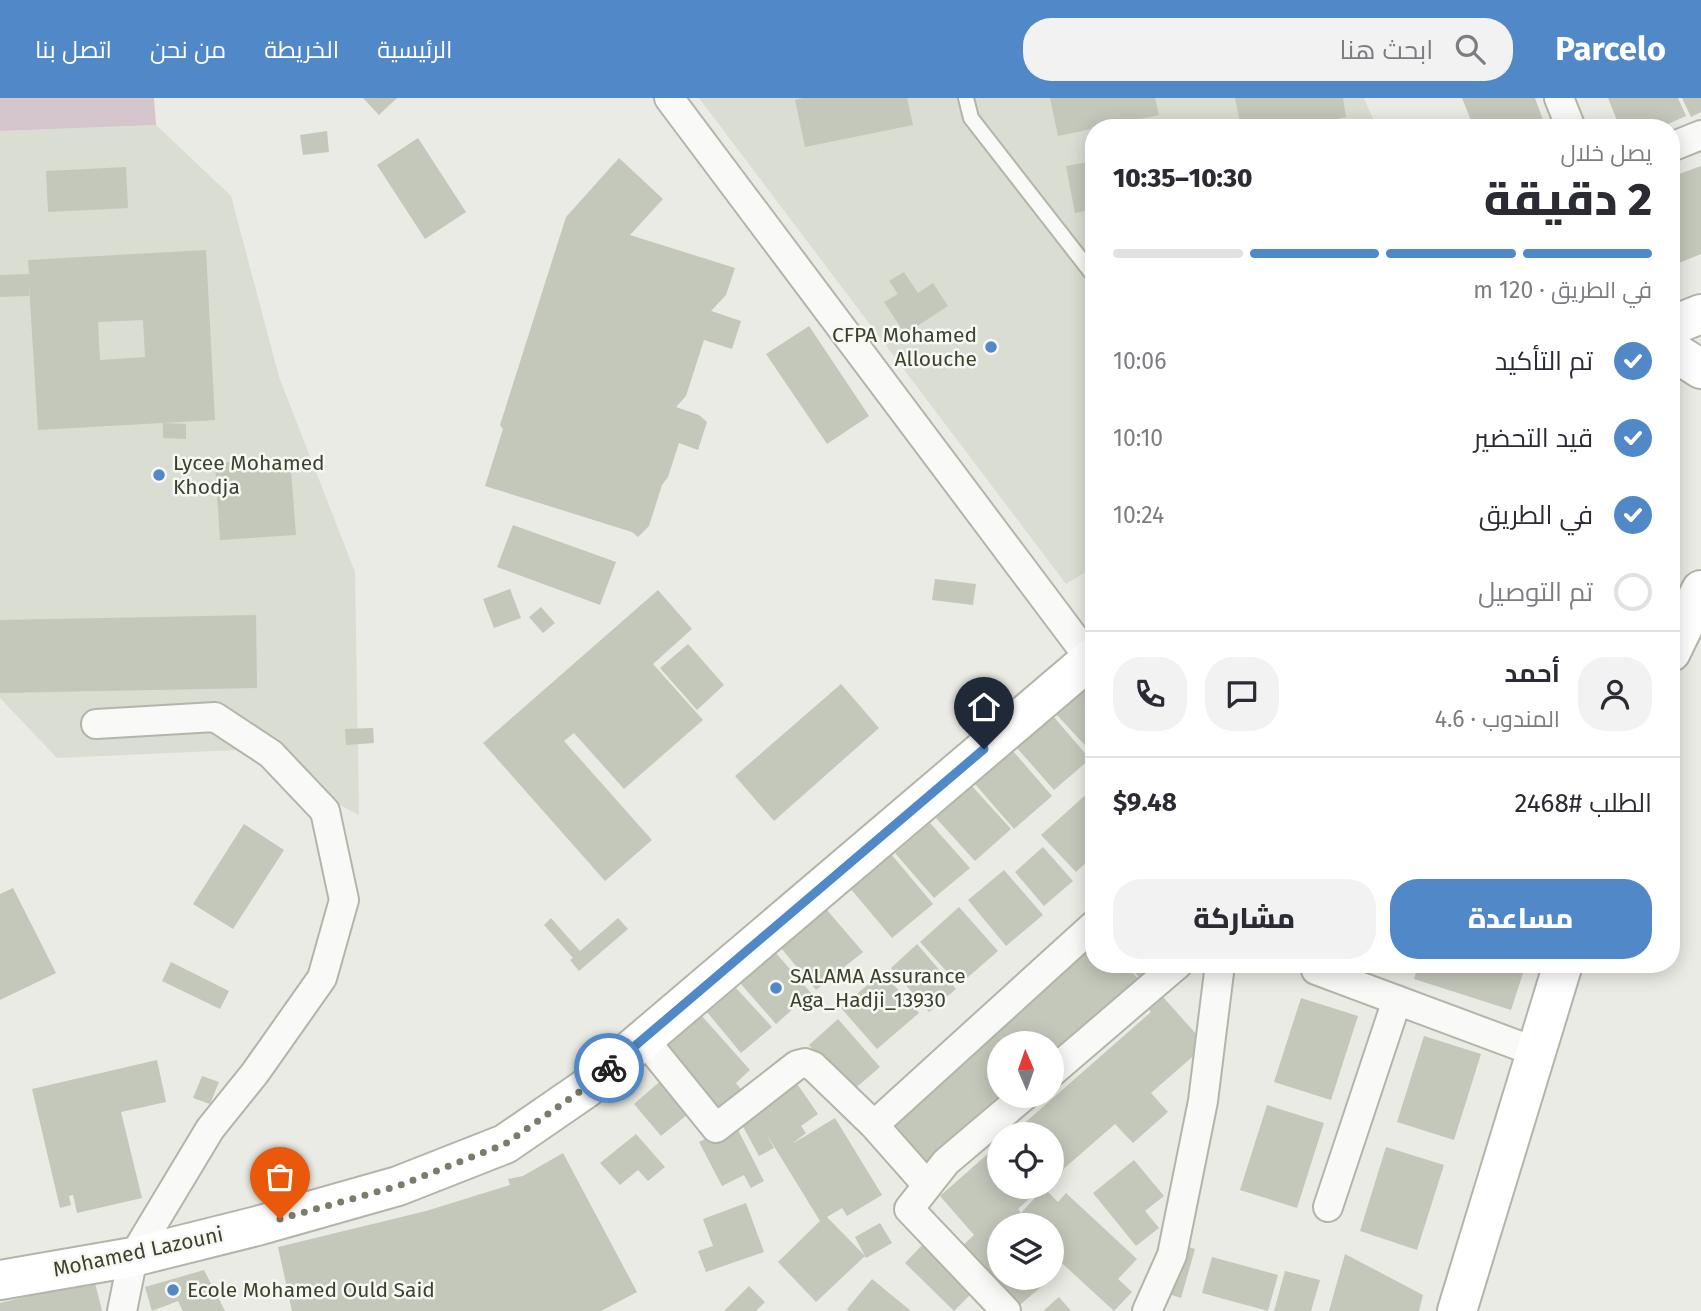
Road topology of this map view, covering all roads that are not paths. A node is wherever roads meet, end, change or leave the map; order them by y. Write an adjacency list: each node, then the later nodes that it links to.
1 (669, 98): 14 (street)
2 (966, 98): 7 (lane)
3 (1559, 98): 4 (street)
4 (1568, 119)
5 (1701, 135): 6 (street)
6 (1680, 143)
7 (1085, 264)
8 (1701, 314): 9 (main road)
9 (1680, 322)
10 (1680, 356): 11 (main road)
11 (1701, 369)
12 (1701, 590): 13 (main road)
13 (1680, 633)
14 (1085, 649)
15 (1085, 664): 23 (main road, Mohamed Lazouni)
16 (96, 723): 30 (street)
17 (1085, 933): 27 (street)
18 (1168, 973): 25 (street)
19 (1219, 973): 34 (street)
20 (1324, 973): 22 (street)
21 (1560, 973): 24 (main road)
22 (1397, 1000): 24 (street); 29 (street)
23 (643, 1038): 27 (street); 30 (main road, Mohamed Lazouni)
24 (1536, 1052): 35 (main road)
25 (1064, 1062)
26 (1010, 1108): 28 (street)
27 (874, 1125): 28 (street)
28 (928, 1185): 33 (street)
29 (1328, 1207)
30 (133, 1257): 31 (main road, Mohamed Lazouni); 32 (street)
31 (0, 1280)
32 (122, 1311)
33 (1006, 1311)
34 (1147, 1311)
35 (1457, 1311)

